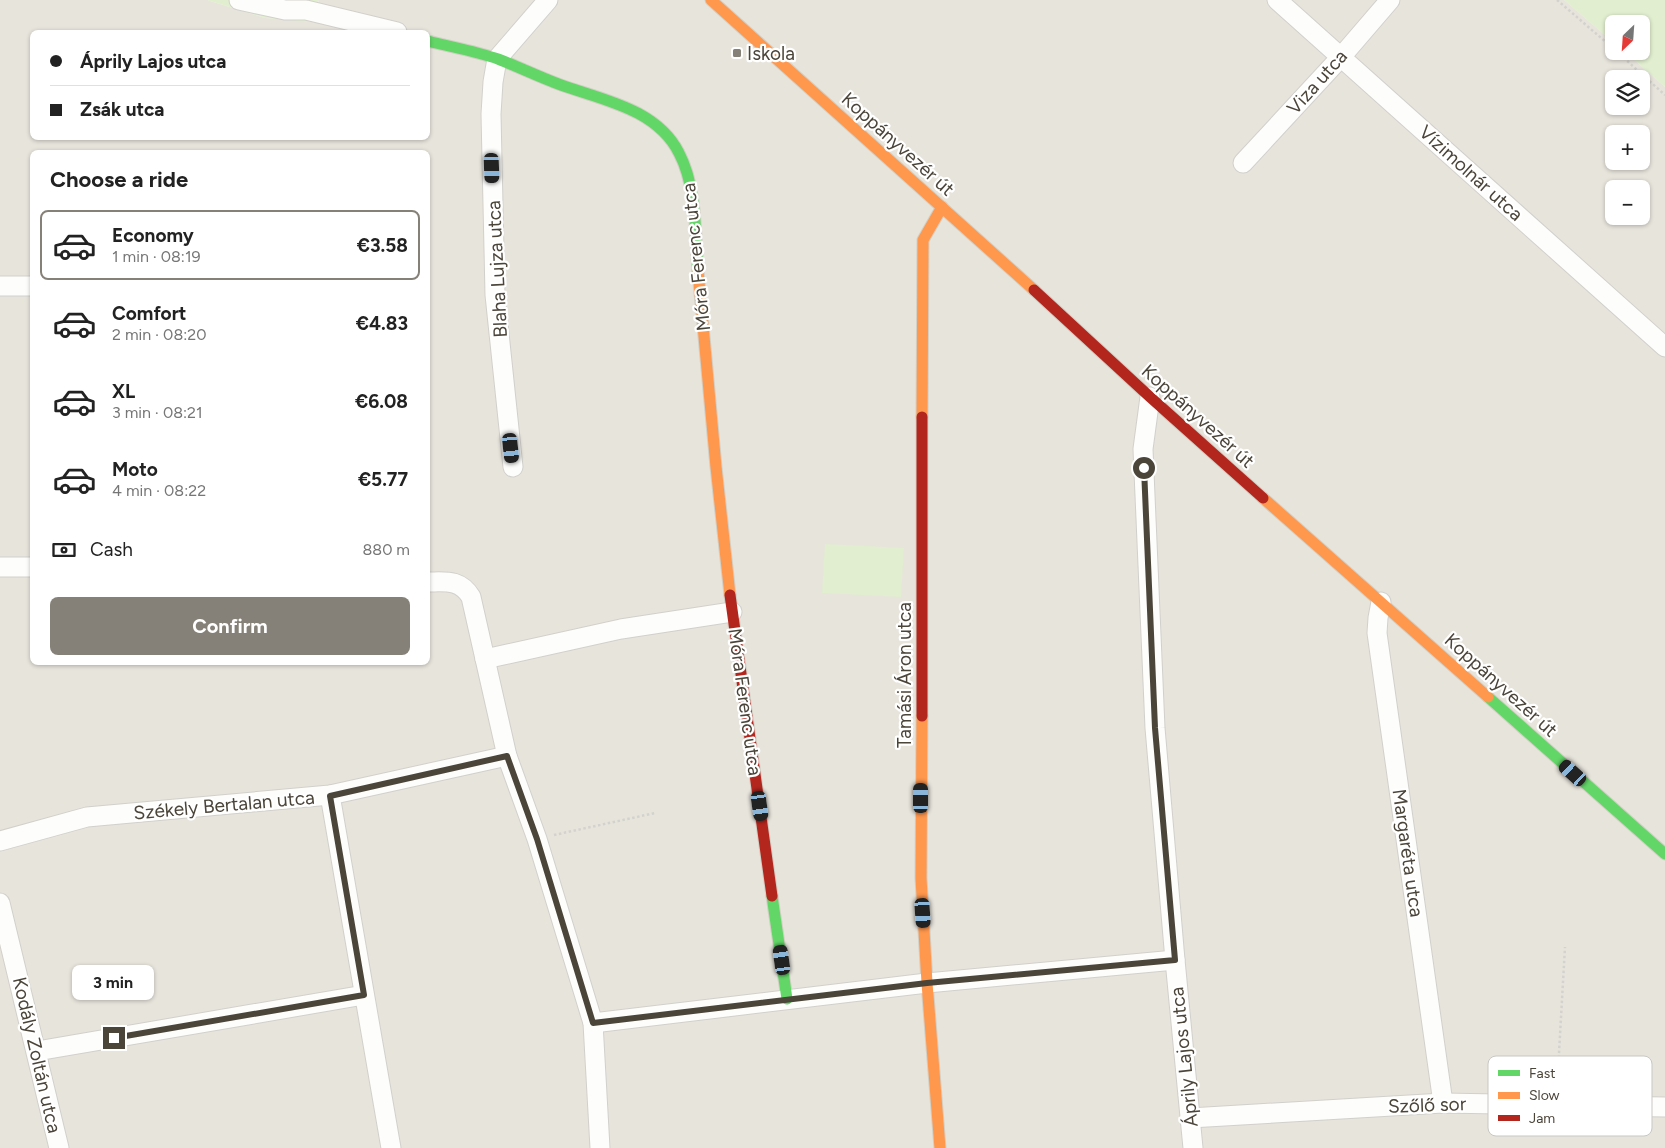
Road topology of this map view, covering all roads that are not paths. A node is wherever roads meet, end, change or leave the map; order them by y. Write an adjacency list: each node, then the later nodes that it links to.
1 (239, 0): 6 (street)
2 (548, 0): 10 (street)
3 (712, 0): 12 (street, Koppányvezér út)
4 (1276, 0): 9 (street, Vízimolnár utca)
5 (1390, 0): 9 (street, Viza utca)
6 (304, 5): 7 (street)
7 (390, 30)
8 (430, 42): 10 (street, Móra Ferenc utca)
9 (1341, 56): 11 (street, Viza utca); 15 (street, Vízimolnár utca)
10 (497, 59): 17 (street, Blaha Lujza utca); 22 (street, Móra Ferenc utca)
11 (1243, 162)
12 (942, 206): 16 (street, Koppányvezér út); 30 (street, Tamási Áron utca)
13 (0, 286): 14 (street)
14 (30, 286)
15 (1665, 346)
16 (1150, 397): 21 (street, Koppányvezér út); 29 (street, Áprily Lajos utca)
17 (513, 467)
18 (0, 567): 19 (street)
19 (30, 567)
20 (430, 582): 23 (street)
21 (1381, 602): 27 (street, Koppányvezér út); 35 (street, Margaréta utca)
22 (732, 612): 23 (street, Móra Ferenc utca); 32 (street, Móra Ferenc utca)
23 (485, 659): 24 (street)
24 (507, 756): 25 (street, Székely Bertalan utca); 33 (street)
25 (330, 796): 26 (street, Székely Bertalan utca); 31 (street)
26 (0, 841)
27 (1665, 854)
28 (0, 903): 34 (street, Kodály Zoltán utca)
29 (1175, 960): 30 (street); 39 (street, Áprily Lajos utca)
30 (927, 983): 32 (street); 43 (street, Tamási Áron utca)
31 (364, 995): 34 (street); 41 (street)
32 (787, 999): 33 (street)
33 (593, 1023): 42 (street)
34 (37, 1051): 40 (street, Kodály Zoltán utca)
35 (1443, 1103): 36 (street, Szőlő sor); 39 (street, Szőlő sor)
36 (1488, 1104)
37 (1652, 1107): 38 (street, Szőlő sor)
38 (1665, 1107)
39 (1190, 1118): 44 (street, Áprily Lajos utca)
40 (59, 1148)
41 (391, 1148)
42 (600, 1148)
43 (940, 1148)
44 (1193, 1148)

